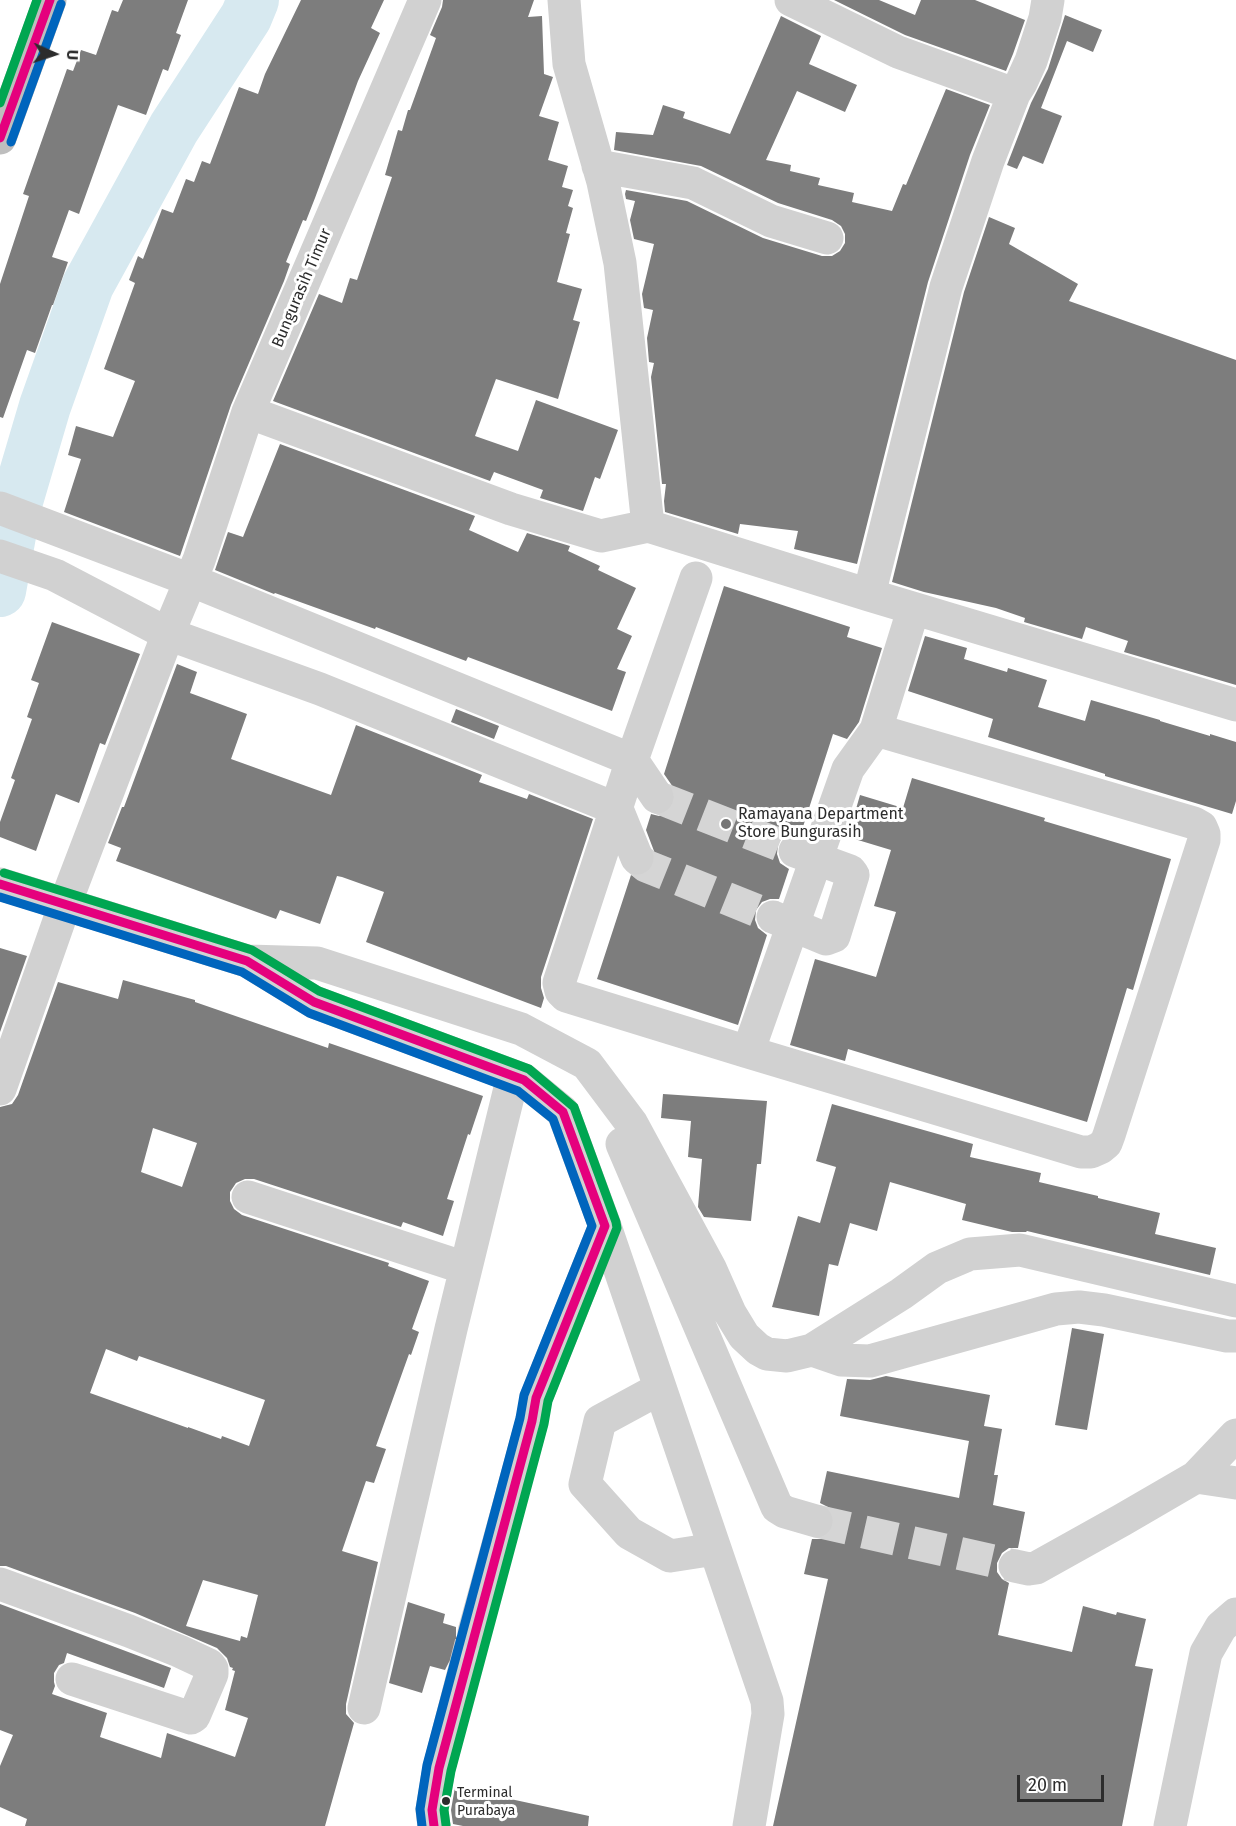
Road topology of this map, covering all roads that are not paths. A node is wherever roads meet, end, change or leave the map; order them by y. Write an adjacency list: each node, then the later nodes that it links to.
1 (50, 0): 7 (highway)
2 (425, 0): 10 (street, Bungurasih Timur)
3 (564, 0): 8 (street)
4 (790, 0): 6 (street)
5 (1048, 0): 6 (street)
6 (1014, 94): 18 (street)
7 (0, 138)
8 (598, 166): 9 (street); 12 (street)
9 (826, 238)
10 (248, 412): 12 (street); 17 (street, Bungurasih Timur)
11 (0, 508): 13 (street)
12 (648, 526): 18 (street)
13 (58, 530): 15 (street); 17 (street)
14 (0, 556): 15 (street)
15 (44, 571): 20 (street)
16 (696, 578): 25 (street)
17 (190, 580): 20 (street, Bungurasih Timur); 21 (street)
18 (869, 595): 23 (street)
19 (910, 620): 24 (street)
20 (168, 634): 22 (street); 30 (street, Bungurasih Timur)
21 (338, 640): 22 (street); 25 (street)
22 (320, 689): 27 (street)
23 (1236, 705)
24 (876, 730): 32 (street); 32 (street)
25 (632, 760): 26 (street); 27 (street)
26 (657, 797)
27 (617, 809): 28 (street); 32 (street)
28 (637, 858)
29 (0, 884): 30 (street)
30 (65, 904): 31 (street); 35 (street, Bungurasih Timur)
31 (247, 961): 33 (street); 34 (street)
32 (748, 1052)
33 (587, 1064): 41 (street); 46 (street)
34 (513, 1076): 37 (street); 38 (street)
35 (0, 1089)
36 (248, 1197): 38 (street)
37 (605, 1226): 42 (street); 51 (street)
38 (465, 1268): 54 (street)
39 (1236, 1301): 41 (street)
40 (1236, 1336): 41 (street)
41 (812, 1350)
42 (659, 1389): 47 (street); 47 (street)
43 (1236, 1435): 44 (street)
44 (1196, 1477): 45 (street); 48 (street)
45 (1236, 1484)
46 (816, 1521)
47 (716, 1549): 56 (street)
48 (1014, 1566)
49 (0, 1584): 53 (street)
50 (1236, 1614): 57 (street)
51 (474, 1632)
52 (463, 1675): 55 (street)
53 (72, 1679)
54 (364, 1708)
55 (434, 1826)
56 (749, 1826)
57 (1170, 1826)

